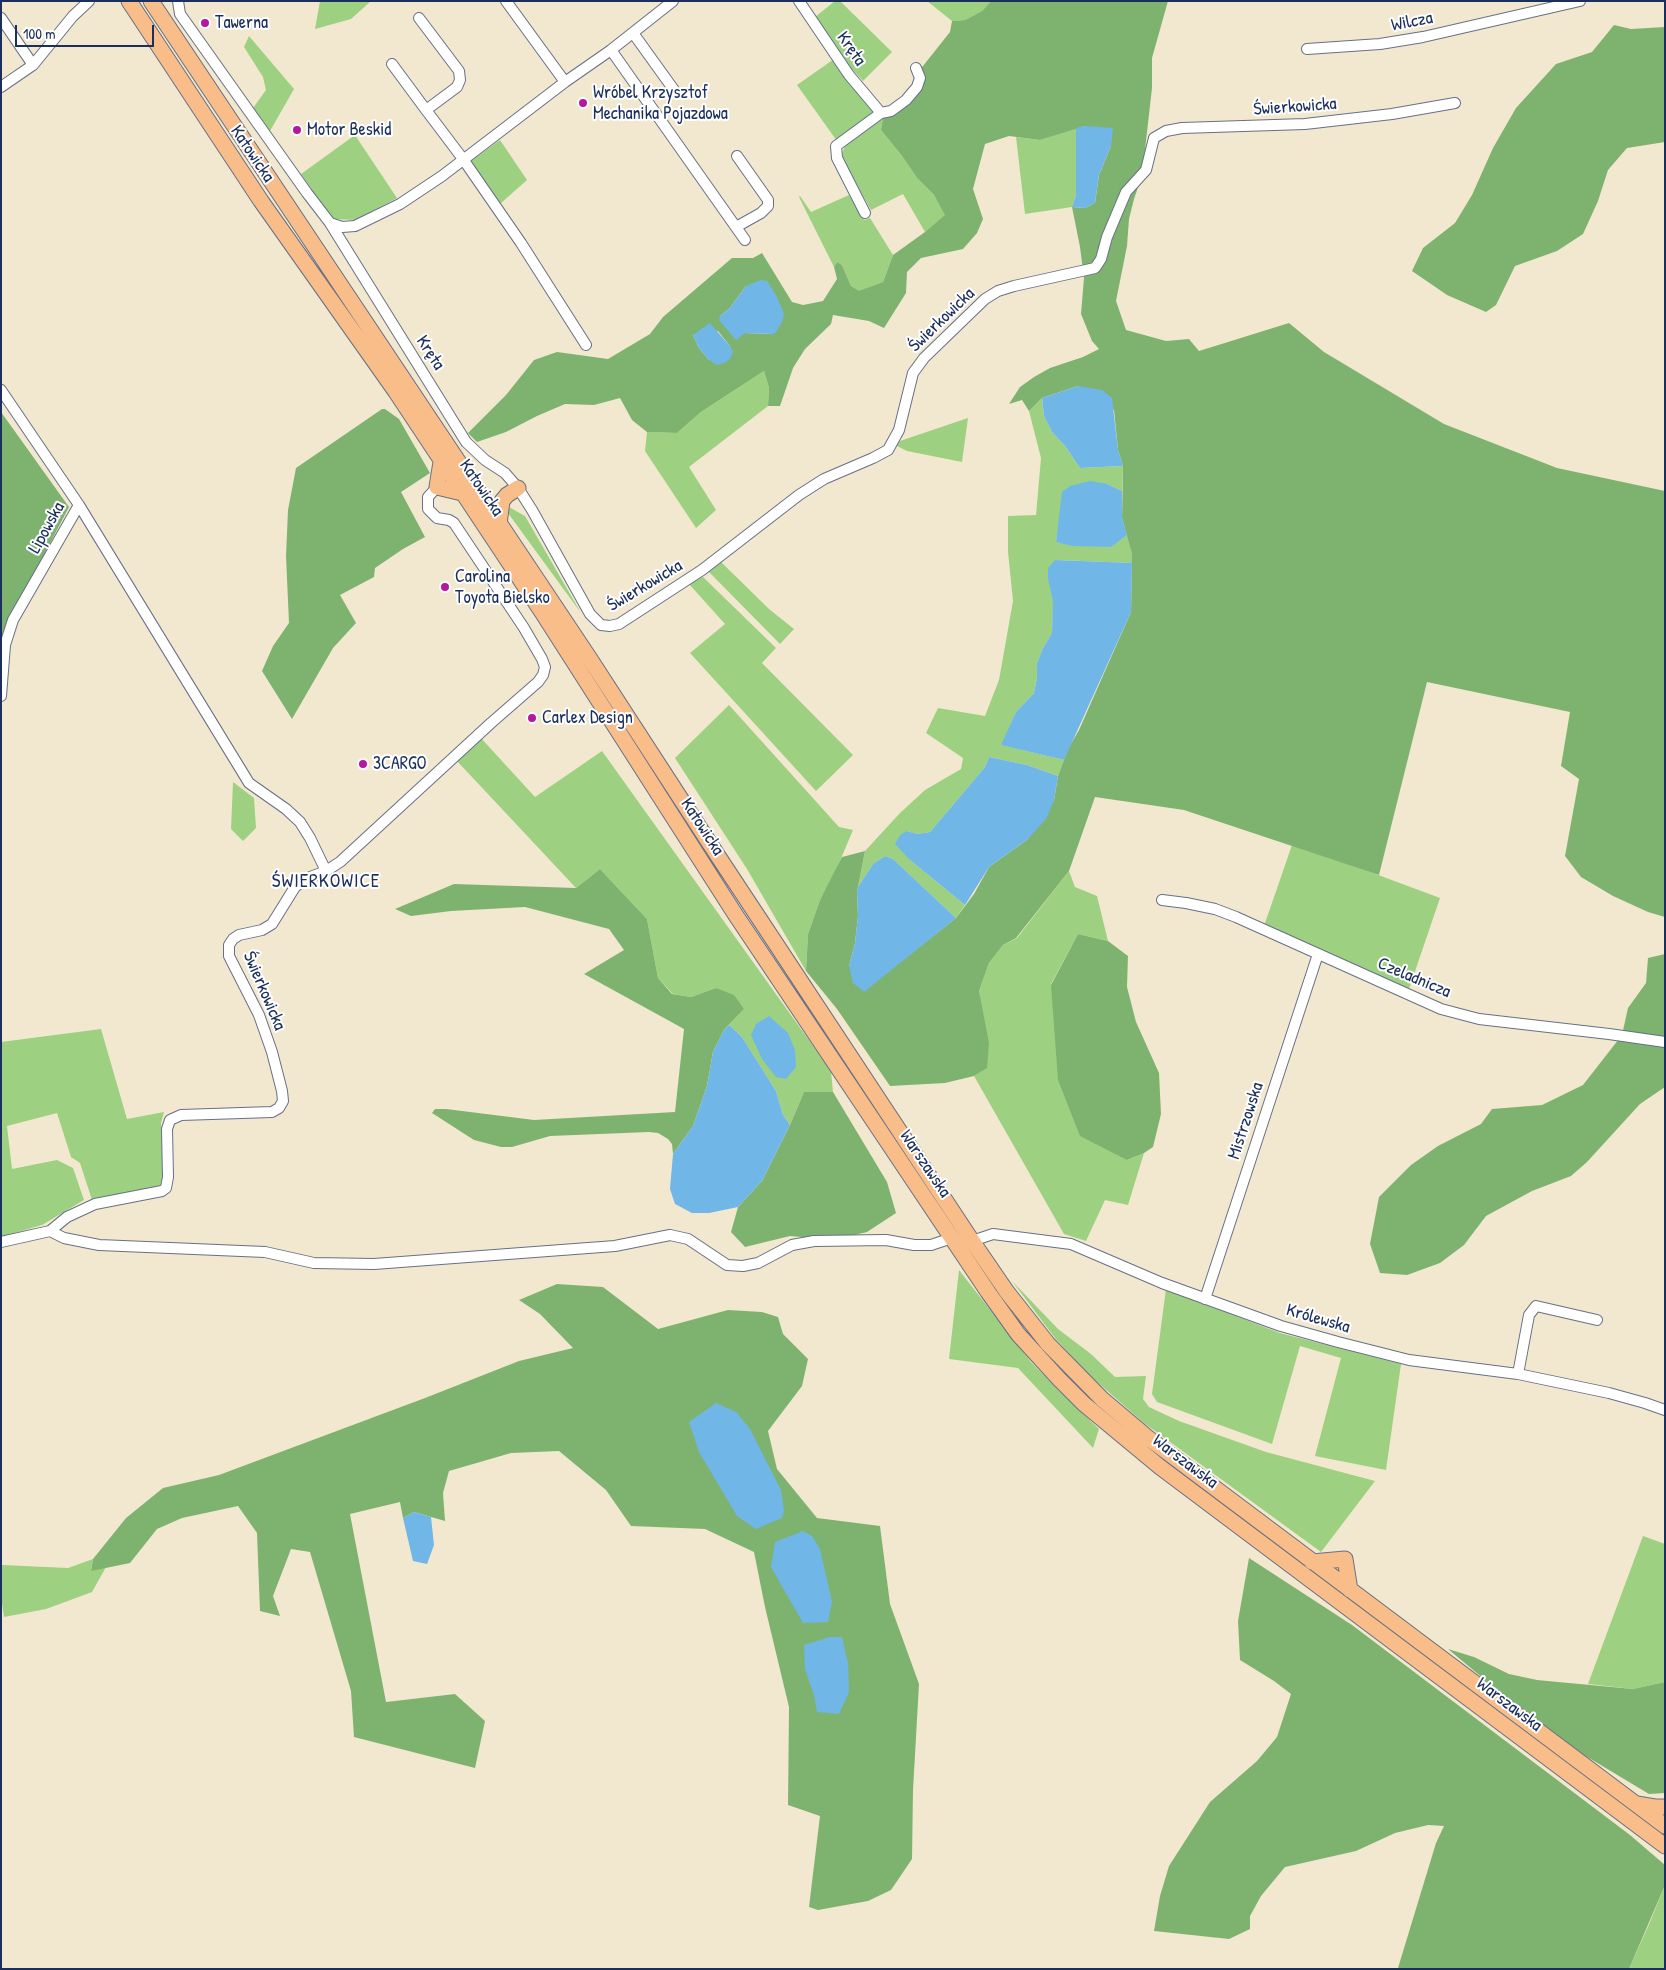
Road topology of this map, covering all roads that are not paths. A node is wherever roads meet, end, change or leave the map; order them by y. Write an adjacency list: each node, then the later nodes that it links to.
1 (89, 1): 15 (street)
2 (129, 1): 31 (main road, Katowicka)
3 (151, 1): 36 (main road, Katowicka)
4 (178, 1): 26 (street, Kręta)
5 (506, 1): 17 (street)
6 (673, 1): 11 (street)
7 (799, 1): 22 (street, Kręta)
8 (1580, 1): 12 (street, Wilcza)
9 (1, 18): 15 (street)
10 (419, 18): 21 (street)
11 (632, 32): 13 (street); 19 (street)
12 (1308, 49)
13 (611, 50): 17 (street); 27 (street)
14 (392, 64): 21 (street)
15 (33, 65): 18 (street)
16 (916, 68): 22 (street)
17 (565, 82): 24 (street)
18 (1, 87)
19 (674, 90)
20 (1455, 103): 33 (street, Świerkowicka)
21 (426, 110): 24 (street)
22 (881, 113): 25 (street)
23 (737, 156): 27 (street)
24 (463, 159): 26 (street); 29 (street)
25 (865, 213)
26 (330, 222): 33 (street, Kręta)
27 (736, 226): 28 (street)
28 (745, 240)
29 (586, 345)
30 (1, 390): 35 (street, Lipowska)
31 (441, 462): 32 (main road); 34 (main road, Katowicka)
32 (437, 487): 34 (main road); 38 (street, Świerkowicka)
33 (518, 488): 36 (main road)
34 (462, 493): 42 (main road, Katowicka)
35 (79, 505): 37 (street, Lipowska); 38 (street)
36 (499, 524): 41 (main road, Katowicka)
37 (1, 696)
38 (326, 871): 44 (street, Świerkowicka)
39 (1162, 900): 40 (street, Czeladnicza)
40 (1318, 954): 43 (street, Czeladnicza); 48 (street, Mistrzowska)
41 (801, 982): 46 (main road, Warszawska)
42 (794, 1000): 45 (main road, Warszawska)
43 (1665, 1042)
44 (50, 1231): 45 (street); 47 (street, Świerkowicka)
45 (952, 1238): 57 (main road, Warszawska)
46 (972, 1241): 48 (street, Królewska); 52 (main road, Warszawska)
47 (1, 1242)
48 (1205, 1299): 50 (street, Królewska)
49 (1597, 1320): 50 (street)
50 (1518, 1374): 51 (street, Królewska)
51 (1665, 1410)
52 (1312, 1562): 53 (main road, Warszawska); 53 (main road)
53 (1350, 1590): 54 (main road, Warszawska)
54 (1634, 1803): 55 (main road); 56 (main road, Warszawska)
55 (1665, 1807)
56 (1665, 1826)
57 (1665, 1846)

